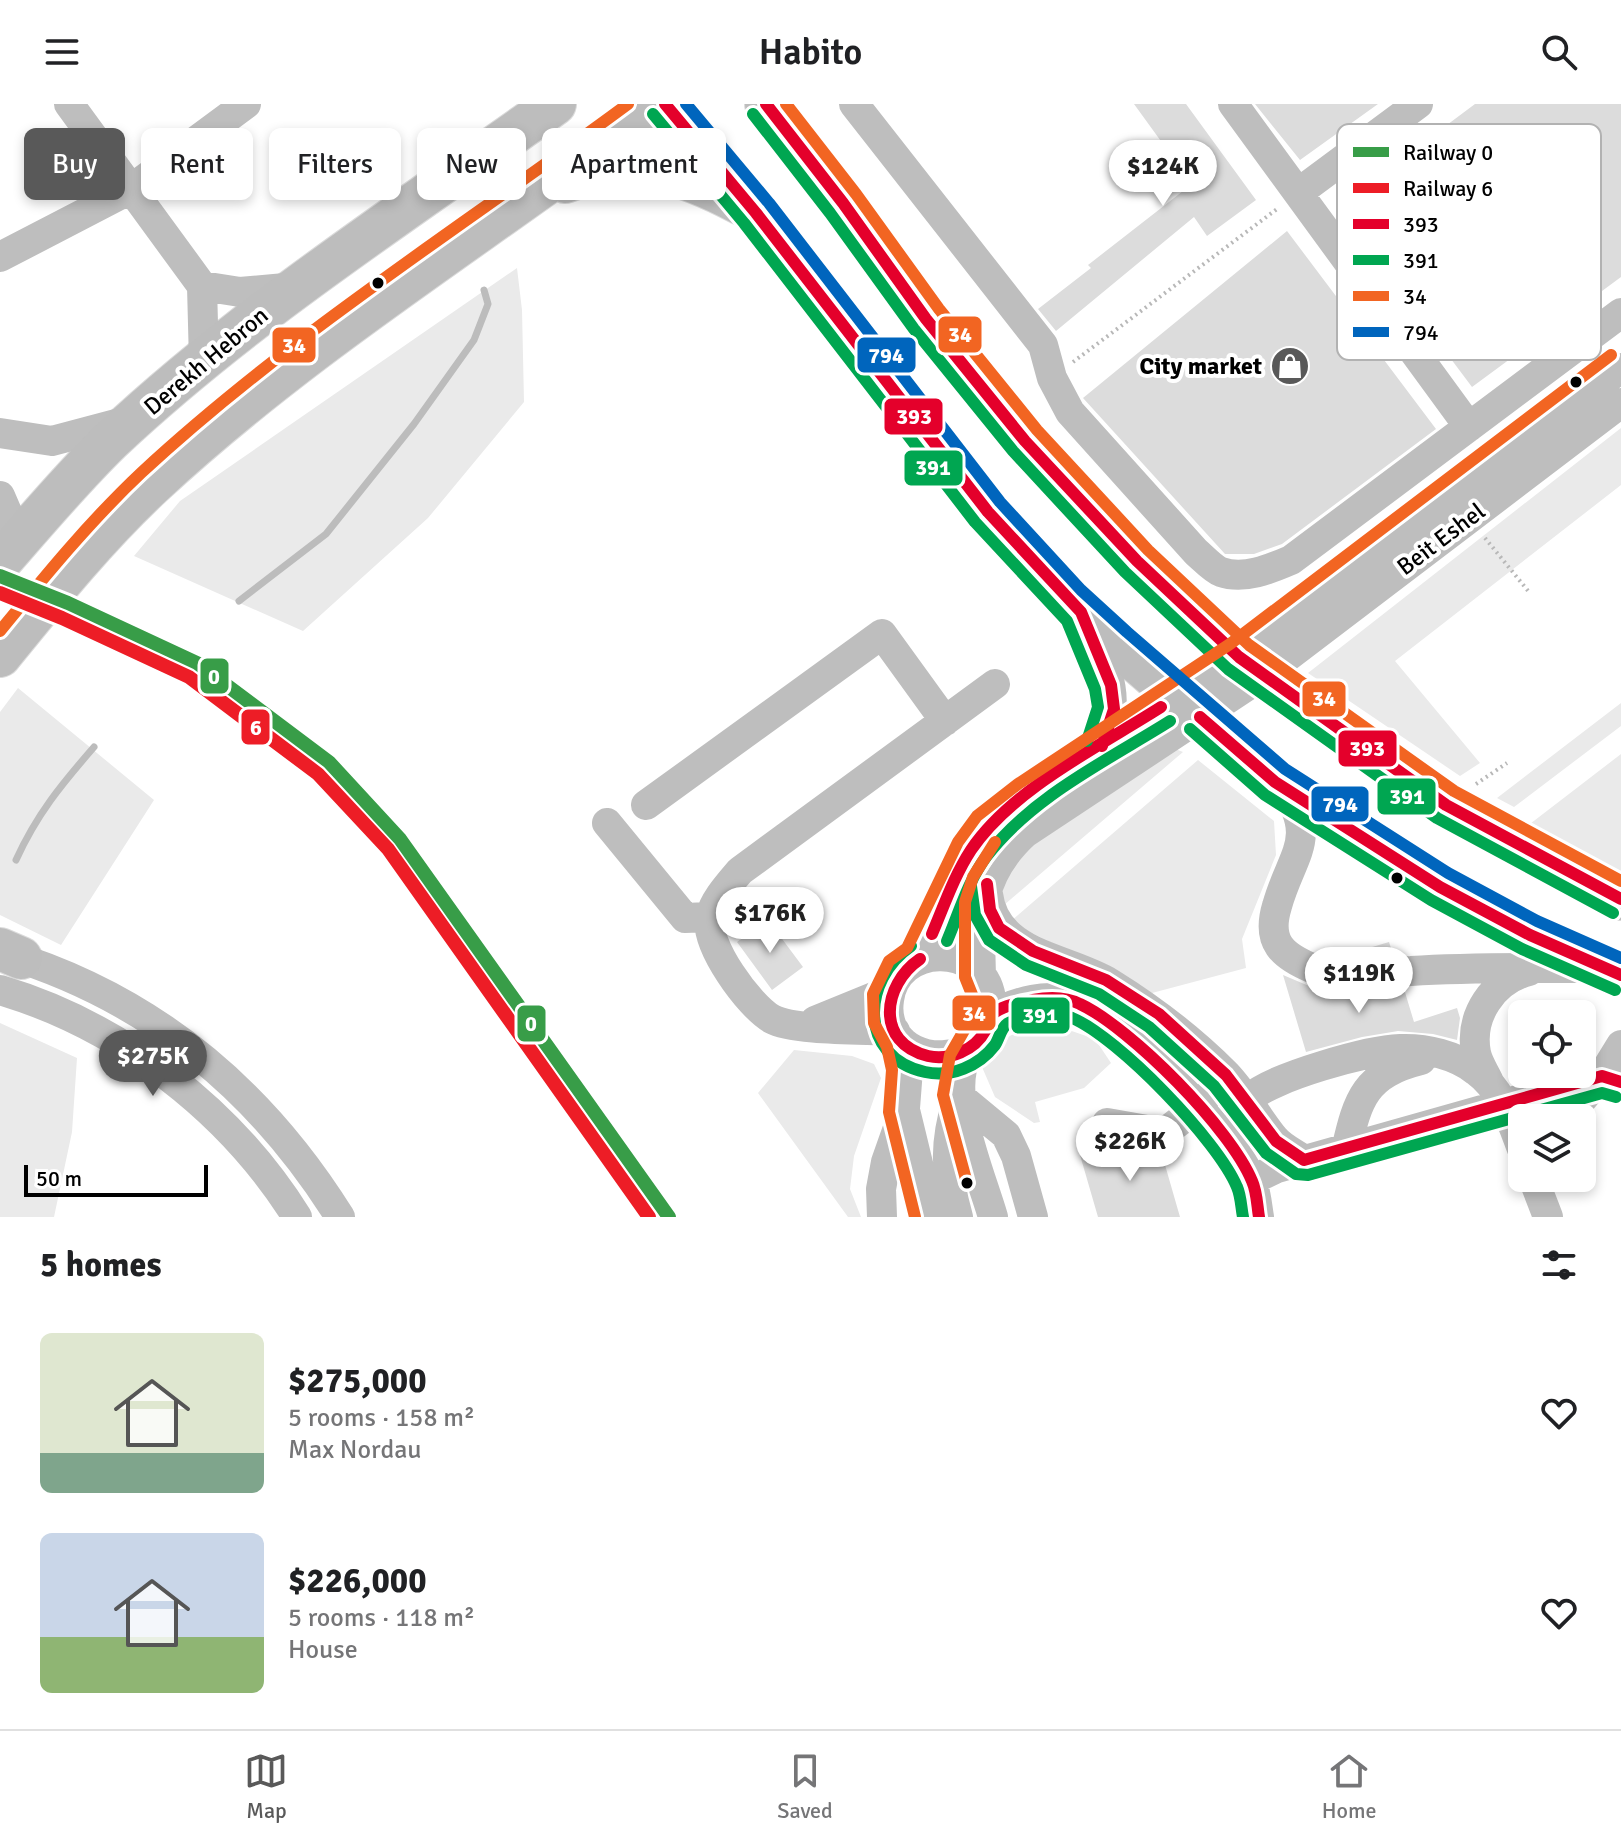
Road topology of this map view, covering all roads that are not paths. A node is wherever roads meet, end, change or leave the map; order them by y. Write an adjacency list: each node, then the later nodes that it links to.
1 (69, 104): 16 (street)
2 (246, 104): 16 (street)
3 (517, 104): 13 (highway)
4 (555, 104): 14 (highway, Derekh Hebron)
5 (655, 104): 17 (highway)
6 (665, 104): 21 (highway)
7 (766, 104): 20 (highway)
8 (803, 104): 20 (highway)
9 (854, 104): 34 (street)
10 (1233, 104): 18 (street)
11 (1418, 104): 12 (street)
12 (1391, 124)
13 (498, 128)
14 (521, 128)
15 (1337, 164): 18 (street)
16 (131, 189): 23 (street); 24 (street)
17 (534, 193): 21 (highway); 39 (highway)
18 (1298, 193): 22 (street)
19 (420, 200): 25 (highway, Derekh Hebron)
20 (843, 203): 40 (highway)
21 (756, 213): 38 (highway)
22 (1337, 246)
23 (0, 257)
24 (202, 286): 25 (street); 30 (street)
25 (299, 286): 30 (highway, Derekh Hebron)
26 (1621, 313): 27 (street)
27 (1601, 328)
28 (1420, 360): 34 (street)
29 (1558, 360): 34 (street)
30 (204, 362): 33 (highway, Derekh Hebron)
31 (1621, 368): 40 (street, Beit Eshel)
32 (1621, 403): 40 (street, Beit Eshel)
33 (136, 419): 35 (street); 37 (highway, Derekh Hebron)
34 (1469, 427)
35 (0, 433)
36 (0, 496): 37 (street)
37 (10, 551)
38 (1081, 612): 42 (highway); 44 (street)
39 (0, 656)
40 (1250, 666): 42 (street); 49 (highway)
41 (995, 684): 43 (street)
42 (1188, 707): 44 (street); 45 (highway); 48 (street)
43 (945, 721): 46 (street); 50 (street)
44 (1102, 746): 51 (street)
45 (1283, 786): 53 (street); 54 (highway)
46 (646, 805)
47 (607, 823): 50 (street)
48 (987, 884): 55 (street); 63 (street)
49 (1617, 902)
50 (710, 917): 58 (street)
51 (920, 959): 55 (street); 56 (street)
52 (5, 963): 80 (street); 81 (street)
53 (1544, 968): 54 (street); 65 (street)
54 (1611, 972)
55 (981, 975): 57 (street)
56 (891, 990): 58 (street); 59 (street)
57 (990, 1016): 61 (street); 69 (street)
58 (802, 1026): 59 (street)
59 (898, 1036): 61 (street); 70 (street)
60 (1621, 1045): 64 (street)
61 (972, 1046): 66 (street)
62 (1446, 1056): 65 (street); 67 (street); 74 (street)
63 (1226, 1075): 67 (street); 69 (street)
64 (1612, 1079): 65 (street); 68 (street)
65 (1497, 1093): 71 (street); 74 (street)
66 (959, 1096): 84 (street); 85 (street); 86 (street)
67 (1247, 1100): 73 (street); 75 (street)
68 (1583, 1104)
69 (1198, 1107): 72 (street); 73 (street)
70 (905, 1108): 82 (street); 83 (street)
71 (1508, 1118)
72 (1107, 1123)
73 (1235, 1150): 76 (street)
74 (1346, 1150): 75 (street)
75 (1304, 1160): 76 (street)
76 (1252, 1180): 87 (street)
77 (1539, 1192): 79 (street)
78 (1547, 1192): 79 (street)
79 (1548, 1214)
80 (297, 1217)
81 (340, 1217)
82 (882, 1217)
83 (931, 1217)
84 (958, 1217)
85 (993, 1217)
86 (1033, 1217)
87 (1259, 1217)

